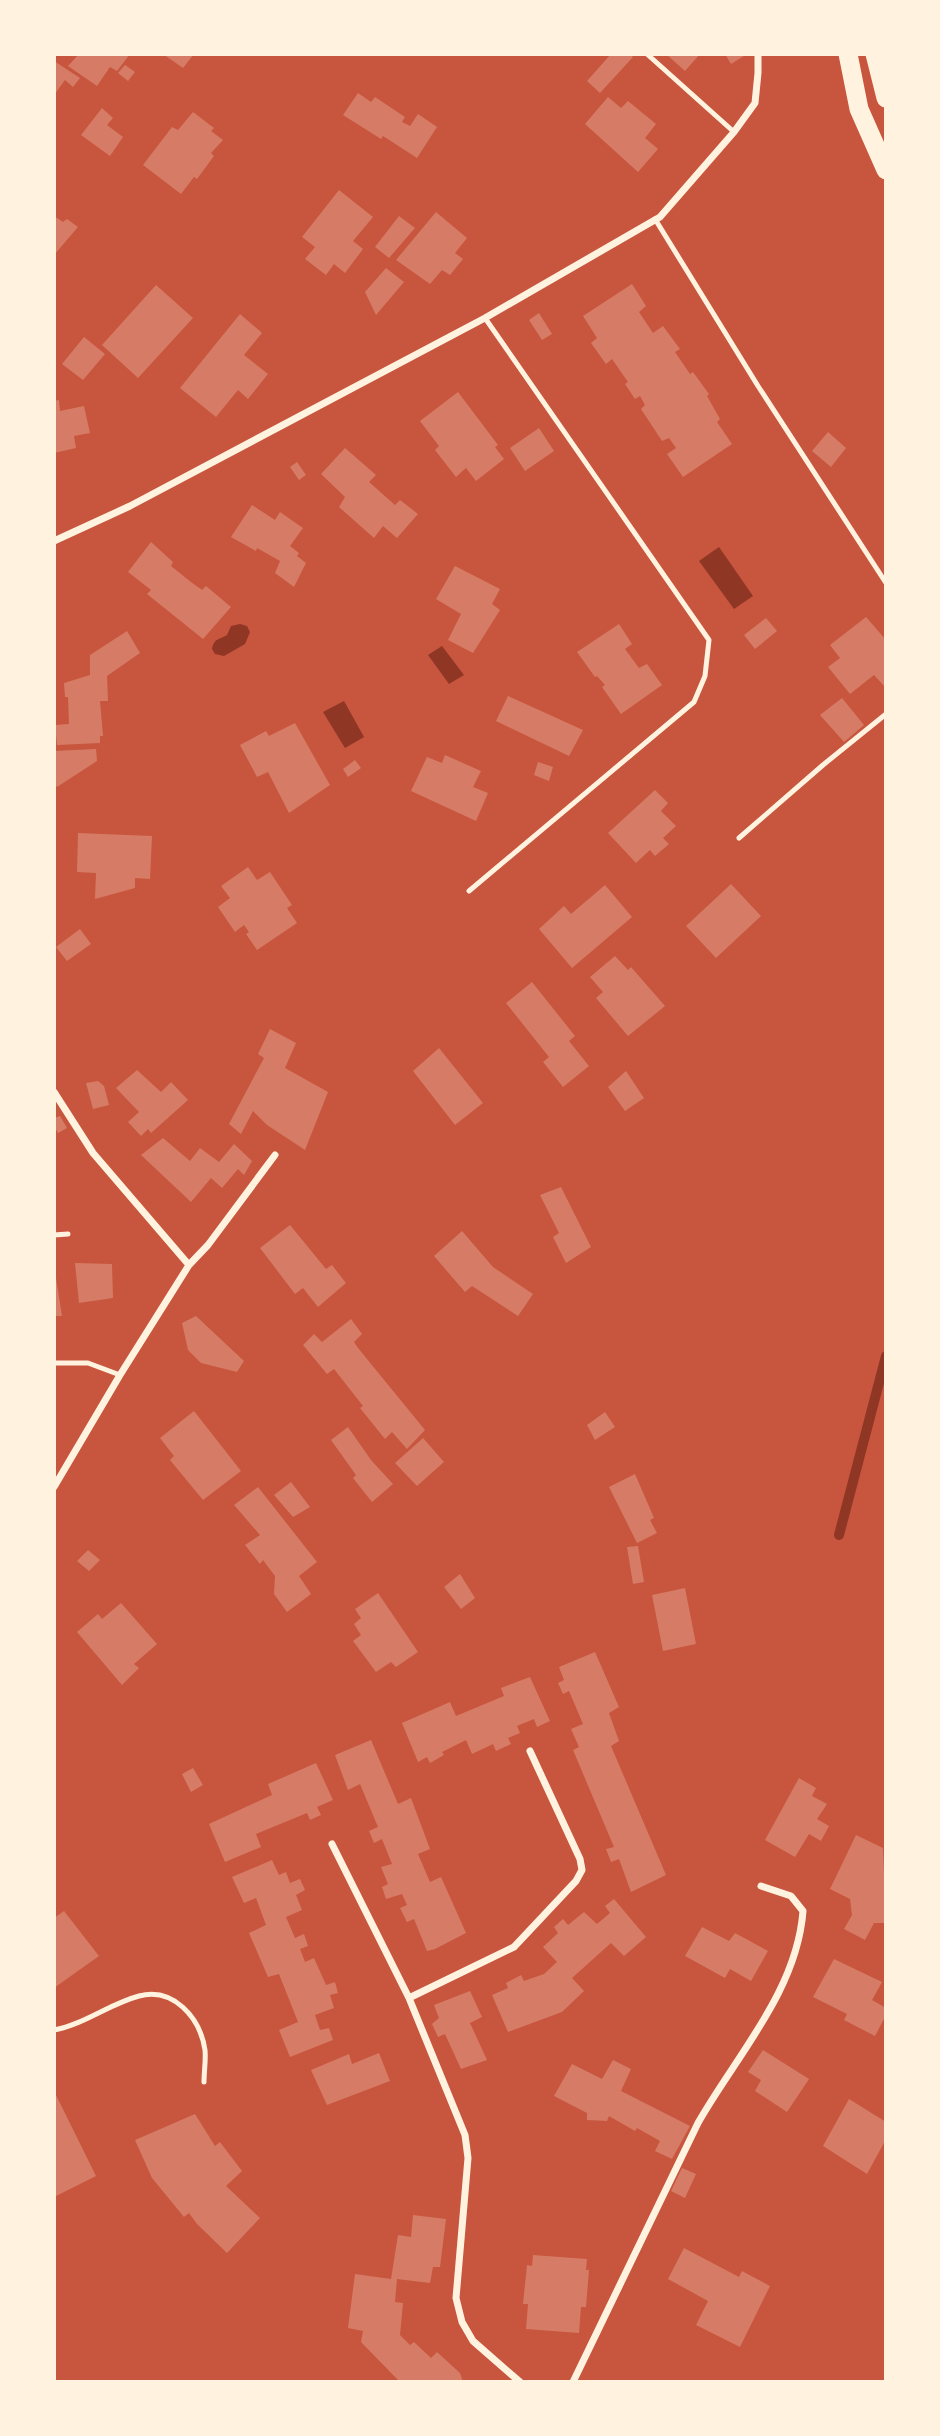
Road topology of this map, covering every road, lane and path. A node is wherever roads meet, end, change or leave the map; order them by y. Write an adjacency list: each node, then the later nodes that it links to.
1 (647, 54): 6 (lane)
2 (758, 54): 6 (street)
3 (848, 54): 7 (highway)
4 (875, 54): 5 (highway)
5 (886, 99)
6 (734, 132): 8 (street)
7 (886, 170)
8 (654, 219): 9 (street); 11 (lane)
9 (485, 318): 10 (street); 14 (lane)
10 (54, 541)
11 (886, 583)
12 (886, 714): 13 (lane)
13 (739, 838)
14 (468, 891)
15 (54, 1092): 19 (street)
16 (275, 1155): 19 (street)
17 (68, 1234): 18 (lane)
18 (54, 1235)
19 (189, 1265): 21 (street)
20 (54, 1363): 21 (lane)
21 (120, 1375): 22 (street)
22 (54, 1488)
23 (530, 1751): 26 (street)
24 (332, 1844): 26 (street)
25 (761, 1886): 30 (street)
26 (409, 1998): 29 (street)
27 (54, 2030): 28 (lane)
28 (204, 2082)
29 (520, 2382)
30 (573, 2382)

